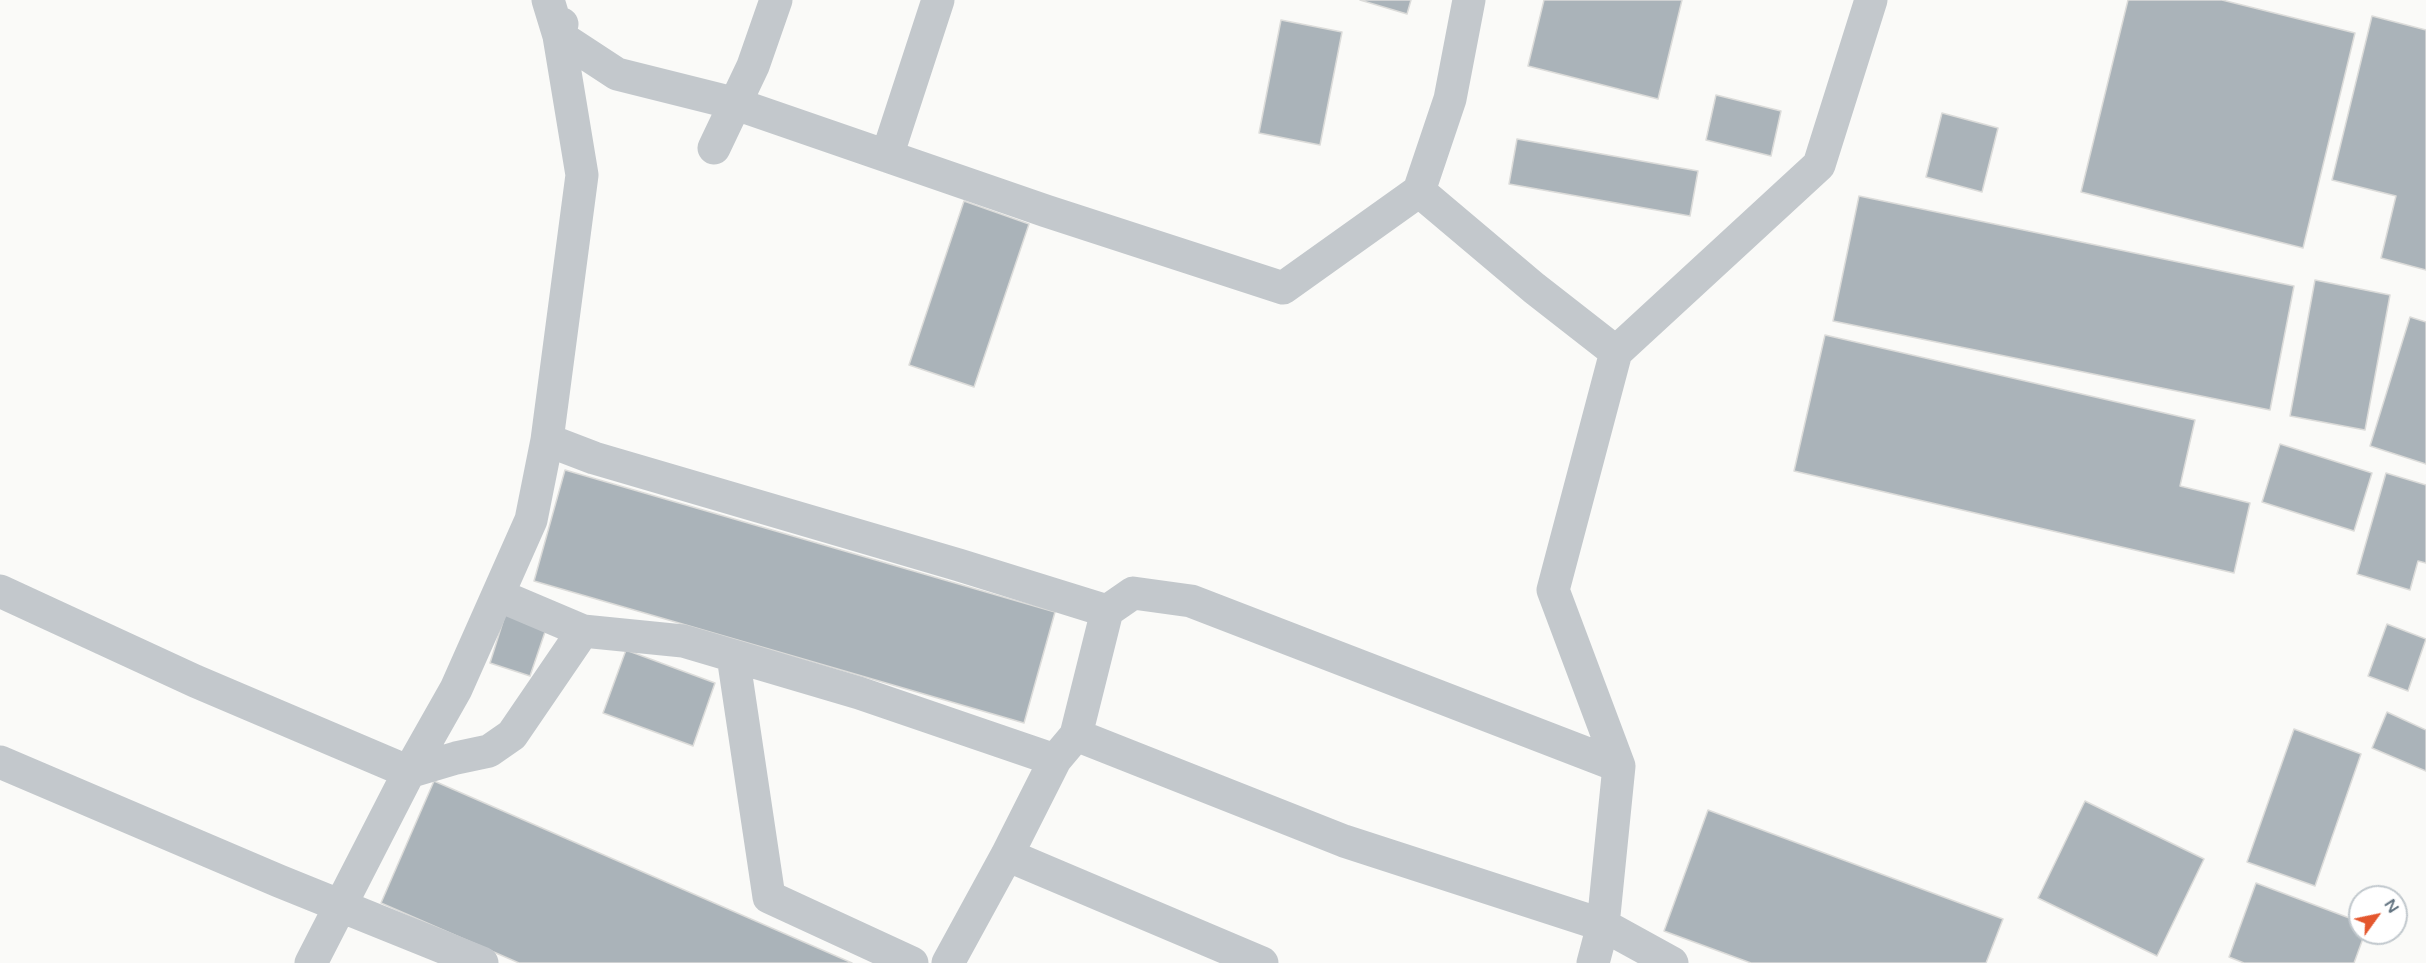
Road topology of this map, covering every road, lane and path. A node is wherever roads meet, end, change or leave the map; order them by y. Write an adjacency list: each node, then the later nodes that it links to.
1 (548, 0): 7 (street)
2 (569, 0): 7 (street)
3 (776, 0): 8 (street)
4 (938, 0): 10 (street)
5 (1469, 0): 11 (street)
6 (1871, 0): 12 (street)
7 (559, 36): 8 (street); 13 (street)
8 (733, 103): 9 (street); 10 (street)
9 (714, 148)
10 (887, 156): 11 (street)
11 (1419, 191): 12 (street)
12 (1616, 352): 22 (street)
13 (547, 440): 15 (street); 16 (street)
14 (0, 591): 23 (street)
15 (498, 595): 17 (street); 23 (street)
16 (1107, 611): 19 (street); 22 (street)
17 (584, 632): 18 (street); 23 (street)
18 (733, 656): 20 (street); 29 (street)
19 (1076, 735): 20 (street); 26 (street)
20 (1055, 760): 24 (street)
21 (0, 762): 25 (street)
22 (1619, 766): 26 (street)
23 (409, 772): 25 (street)
24 (1007, 855): 30 (street); 31 (street)
25 (340, 905): 27 (street); 28 (street)
26 (1603, 925): 32 (street); 33 (street)
27 (311, 963)
28 (482, 963)
29 (912, 963)
30 (948, 963)
31 (1262, 963)
32 (1593, 963)
33 (1672, 963)

